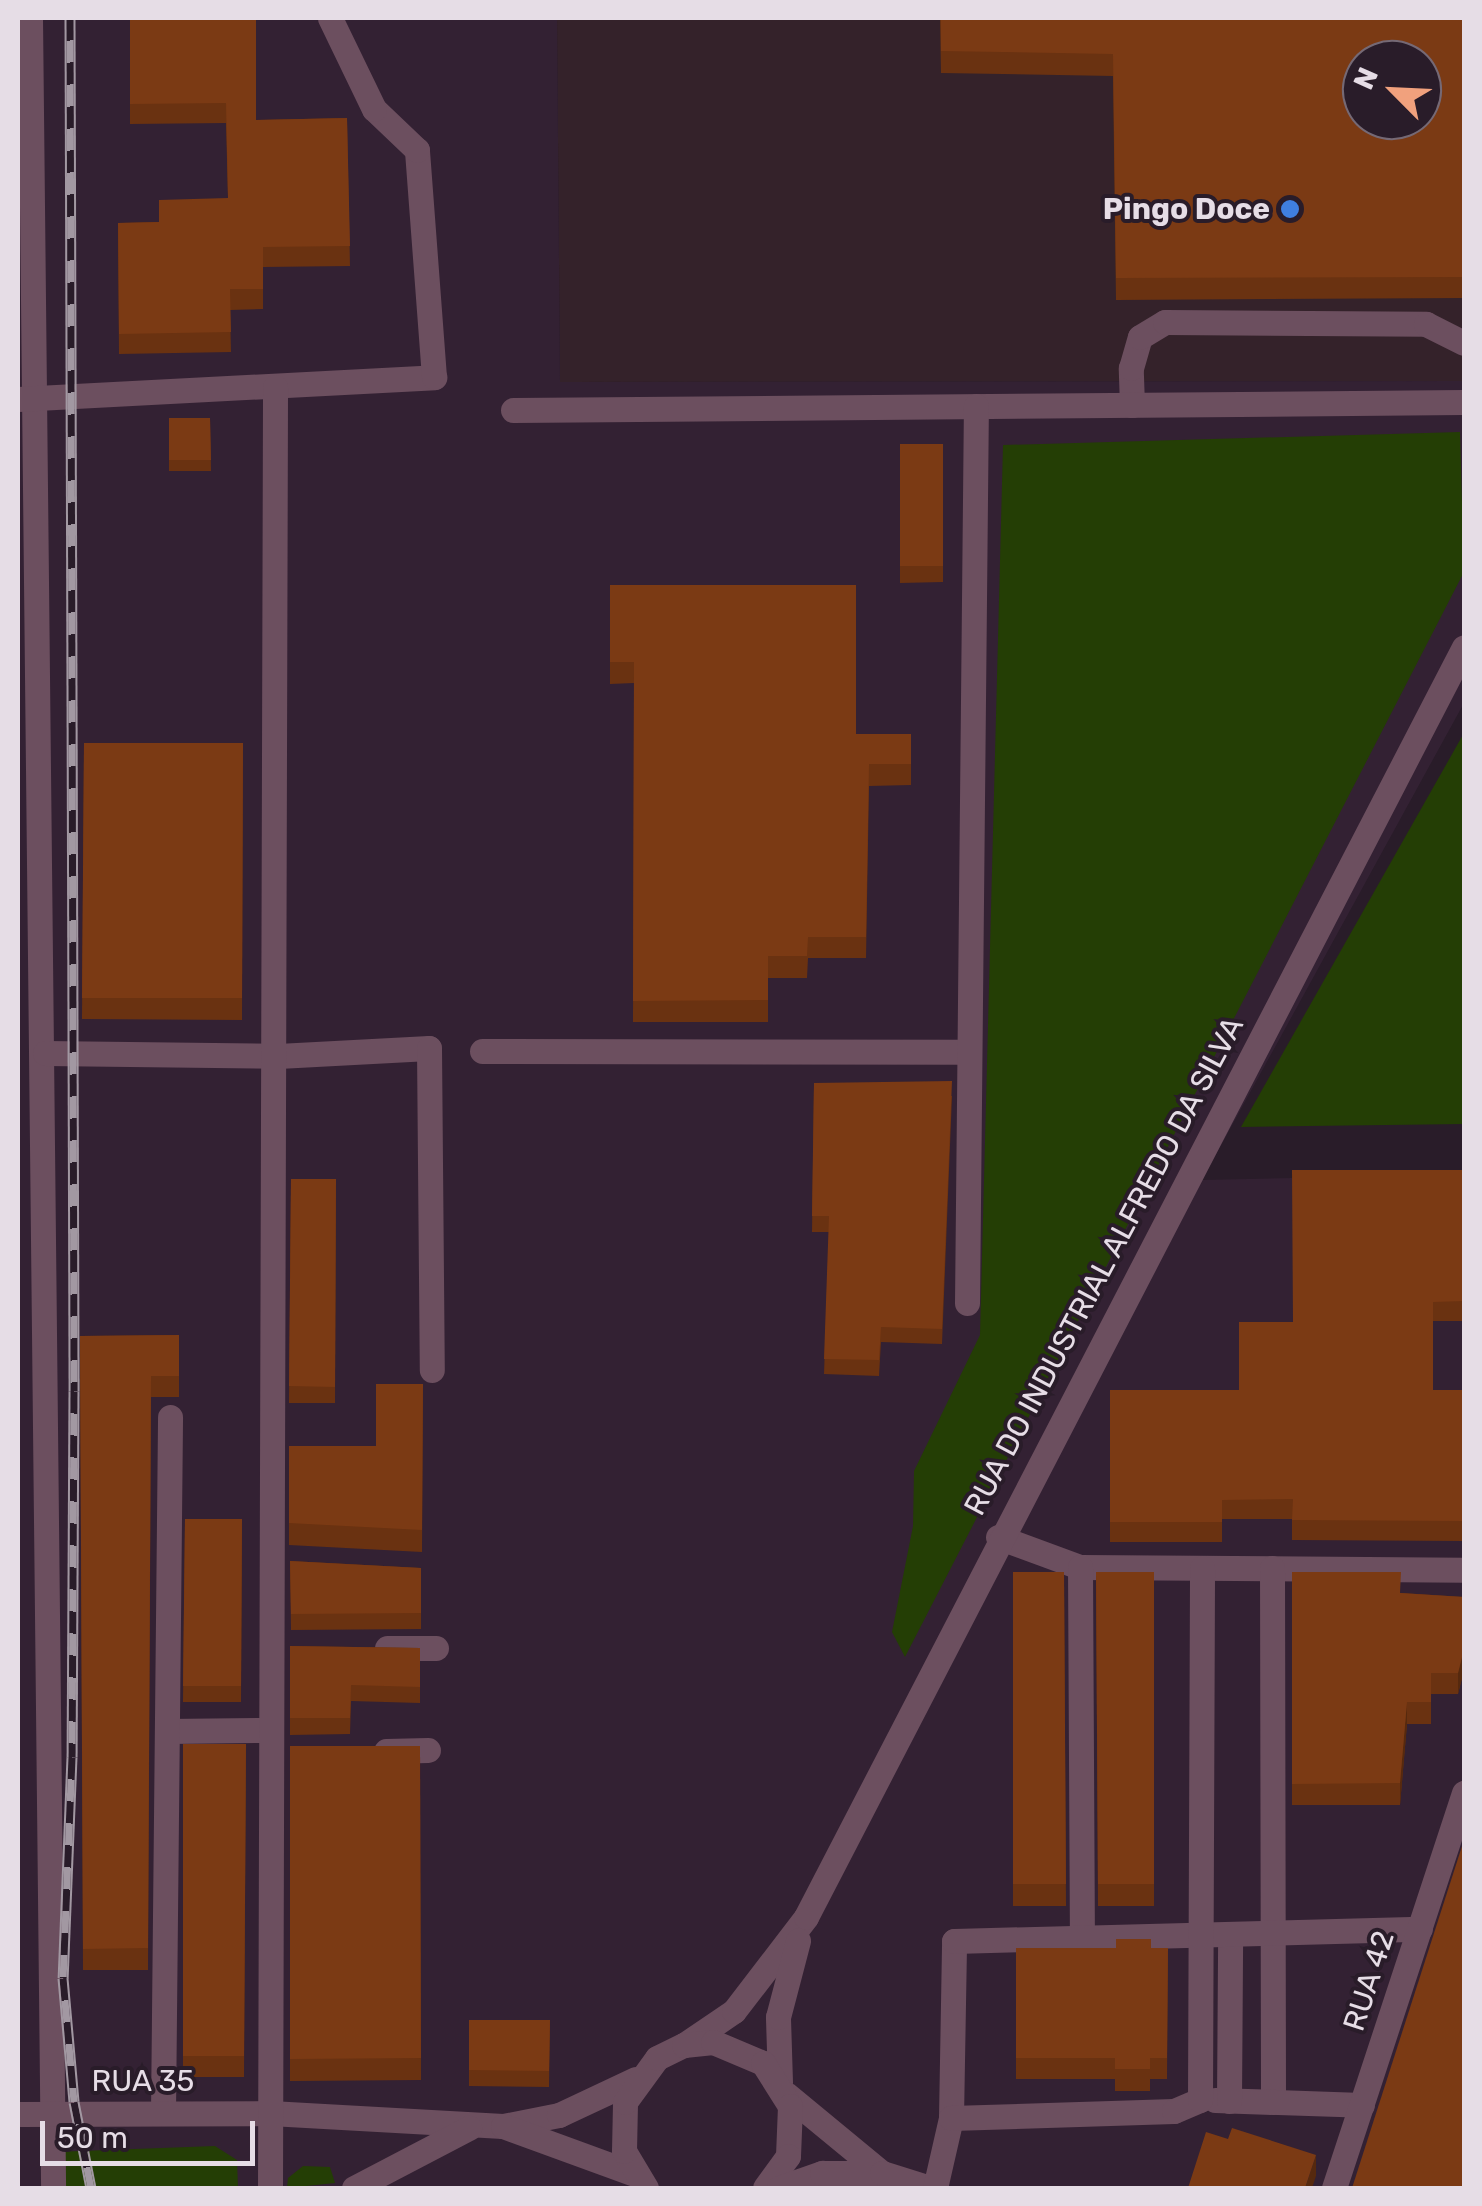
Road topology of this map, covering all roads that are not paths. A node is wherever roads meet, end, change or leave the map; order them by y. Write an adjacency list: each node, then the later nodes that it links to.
1 (30, 18): 5 (street)
2 (330, 18): 4 (street)
3 (1464, 343): 7 (street)
4 (275, 387): 5 (street); 14 (street)
5 (27, 399): 13 (street)
6 (1464, 402): 7 (street)
7 (1132, 405): 8 (street)
8 (976, 406): 9 (street); 12 (street)
9 (513, 410)
10 (1464, 647): 18 (street, RUA DO INDUSTRIAL ALFREDO DA SILVA)
11 (482, 1051): 12 (street)
12 (969, 1052): 15 (street)
13 (45, 1053): 14 (street); 48 (street)
14 (278, 1056): 16 (street); 23 (street)
15 (966, 1303)
16 (432, 1370)
17 (170, 1417): 27 (street)
18 (998, 1537): 19 (street); 32 (street, RUA DO INDUSTRIAL ALFREDO DA SILVA)
19 (1080, 1567): 20 (street); 37 (street)
20 (1202, 1568): 21 (street); 36 (street)
21 (1272, 1568): 22 (street); 34 (street)
22 (1464, 1570)
23 (272, 1646): 24 (street); 28 (street)
24 (308, 1646)
25 (363, 1647): 26 (street)
26 (436, 1648)
27 (167, 1731): 28 (street); 45 (street)
28 (277, 1744): 46 (street)
29 (428, 1750): 30 (street)
30 (350, 1751)
31 (1464, 1793): 33 (street, RUA 42)
32 (806, 1917): 38 (street, RUA DO INDUSTRIAL ALFREDO DA SILVA); 40 (street, RUA DO INDUSTRIAL ALFREDO DA SILVA)
33 (1420, 1930): 34 (street); 44 (street, RUA 42)
34 (1272, 1936): 35 (street); 43 (street)
35 (1230, 1938): 36 (street); 42 (street)
36 (1200, 1939): 37 (street); 41 (street)
37 (1082, 1940): 49 (street)
38 (684, 2045): 39 (street, RUA DO INDUSTRIAL ALFREDO DA SILVA); 40 (street)
39 (636, 2079): 51 (street, RUA DO INDUSTRIAL ALFREDO DA SILVA); 53 (street)
40 (782, 2087): 52 (street); 57 (street, RUA DO INDUSTRIAL ALFREDO DA SILVA)
41 (1200, 2100): 42 (street); 49 (street)
42 (1229, 2101): 43 (street)
43 (1273, 2102): 44 (street)
44 (1362, 2105): 60 (street, RUA 42)
45 (163, 2113): 46 (street, RUA 35); 48 (street, RUA 35)
46 (270, 2113): 50 (street, RUA 35); 55 (street)
47 (18, 2114): 48 (street, RUA 35)
48 (50, 2114): 54 (street)
49 (951, 2118): 59 (street)
50 (474, 2126): 51 (street, RUA 35); 56 (street)
51 (503, 2126): 53 (street)
52 (882, 2173): 58 (street); 59 (street)
53 (639, 2183)
54 (53, 2188)
55 (270, 2188)
56 (354, 2188)
57 (766, 2188)
58 (780, 2188)
59 (933, 2188)
60 (1334, 2188)

